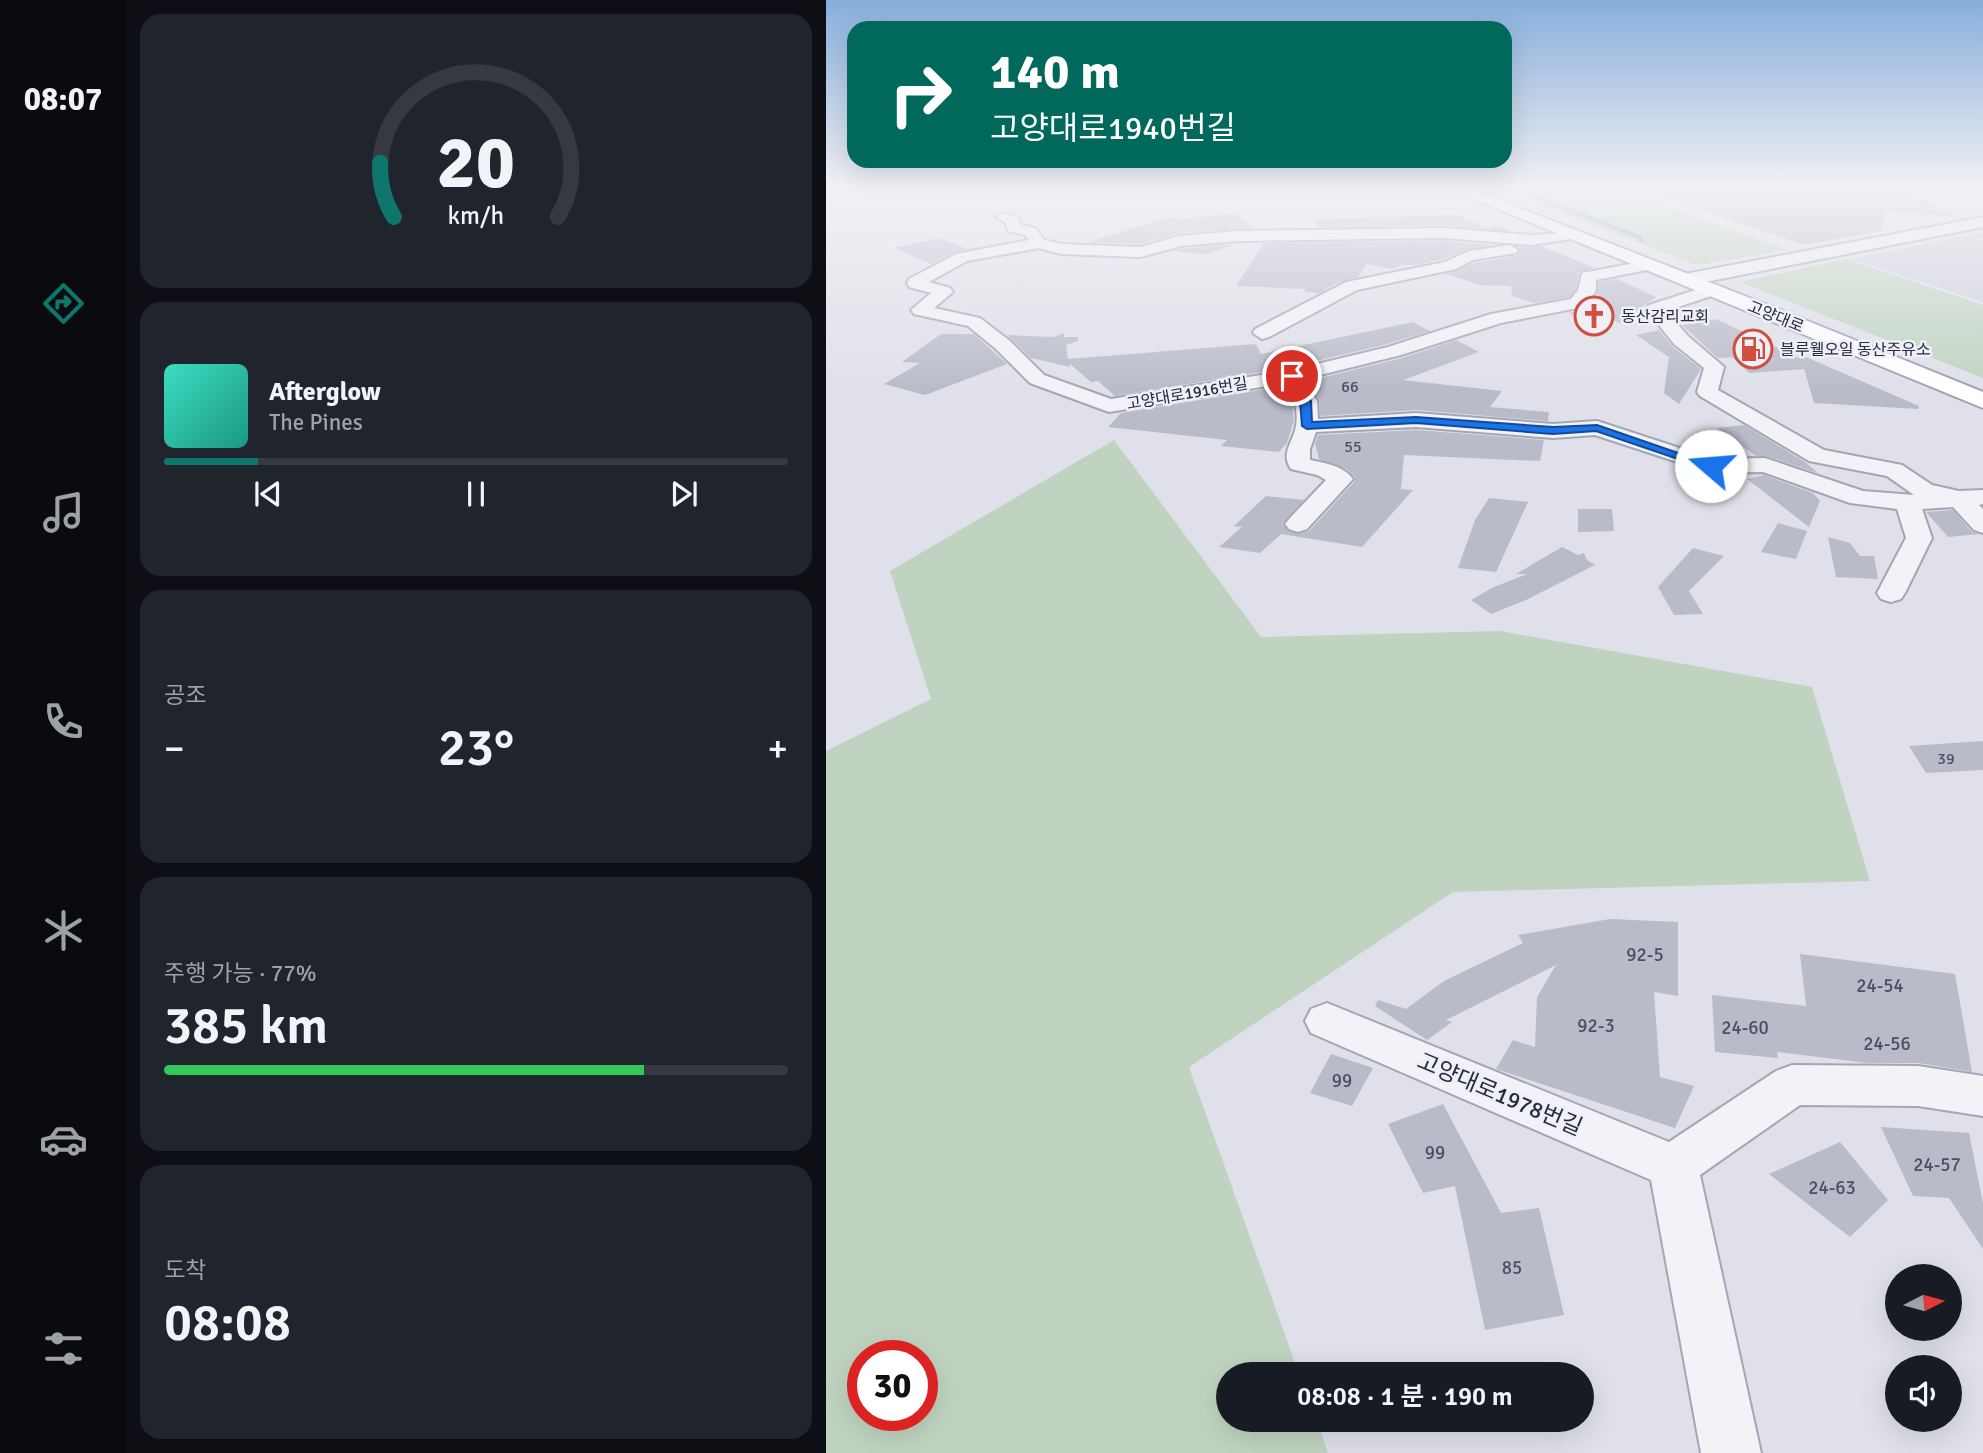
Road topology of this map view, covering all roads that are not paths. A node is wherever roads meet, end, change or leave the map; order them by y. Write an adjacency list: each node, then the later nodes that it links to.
1 (976, 255): 9 (street, 고양대로1916번길)
2 (1478, 255): 8 (street)
3 (1620, 255): 5 (main road, 고양대로)
4 (1813, 255): 6 (street)
5 (1646, 266): 6 (main road, 고양대로); 9 (street, 고양대로1916번길)
6 (1685, 280): 7 (main road, 고양대로)
7 (1711, 290): 10 (main road, 고양대로); 12 (street)
8 (1262, 333)
9 (1292, 376): 11 (street)
10 (1983, 401)
11 (1307, 426): 13 (street); 14 (street)
12 (1972, 498): 13 (street); 15 (street)
13 (1907, 503): 16 (street)
14 (1298, 524)
15 (1983, 525)
16 (1891, 593)
17 (1327, 1021): 19 (street, 고양대로1978번길)
18 (1983, 1096): 19 (street)
19 (1673, 1166): 20 (street)
20 (1731, 1453)

